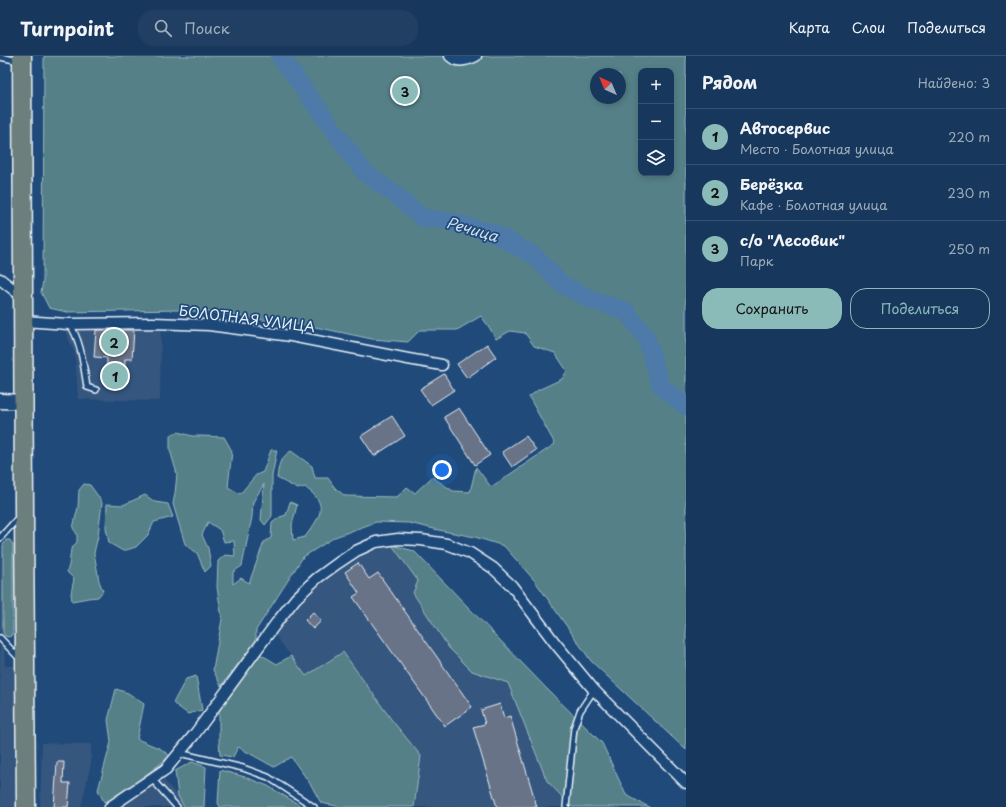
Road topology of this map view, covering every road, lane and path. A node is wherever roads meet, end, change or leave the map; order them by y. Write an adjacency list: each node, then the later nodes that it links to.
1 (450, 56): 2 (street)
2 (476, 56)
3 (0, 57): 4 (lane)
4 (22, 59): 6 (highway)
5 (0, 279): 6 (street)
6 (23, 297): 7 (highway)
7 (23, 321): 8 (street, БОЛОТНАЯ УЛИЦА); 12 (highway)
8 (68, 324): 9 (street, БОЛОТНАЯ УЛИЦА); 10 (lane)
9 (442, 365)
10 (96, 390)
11 (0, 401): 12 (main road)
12 (24, 402): 13 (highway)
13 (24, 510): 14 (lane); 16 (highway)
14 (0, 538)
15 (0, 638): 16 (lane)
16 (25, 664): 21 (highway)
17 (594, 690): 18 (street); 20 (street); 25 (lane)
18 (179, 753): 19 (street); 24 (lane)
19 (152, 779): 22 (street); 23 (lane)
20 (686, 784)
21 (26, 807)
22 (110, 807)
23 (177, 807)
24 (314, 807)
25 (566, 807)

